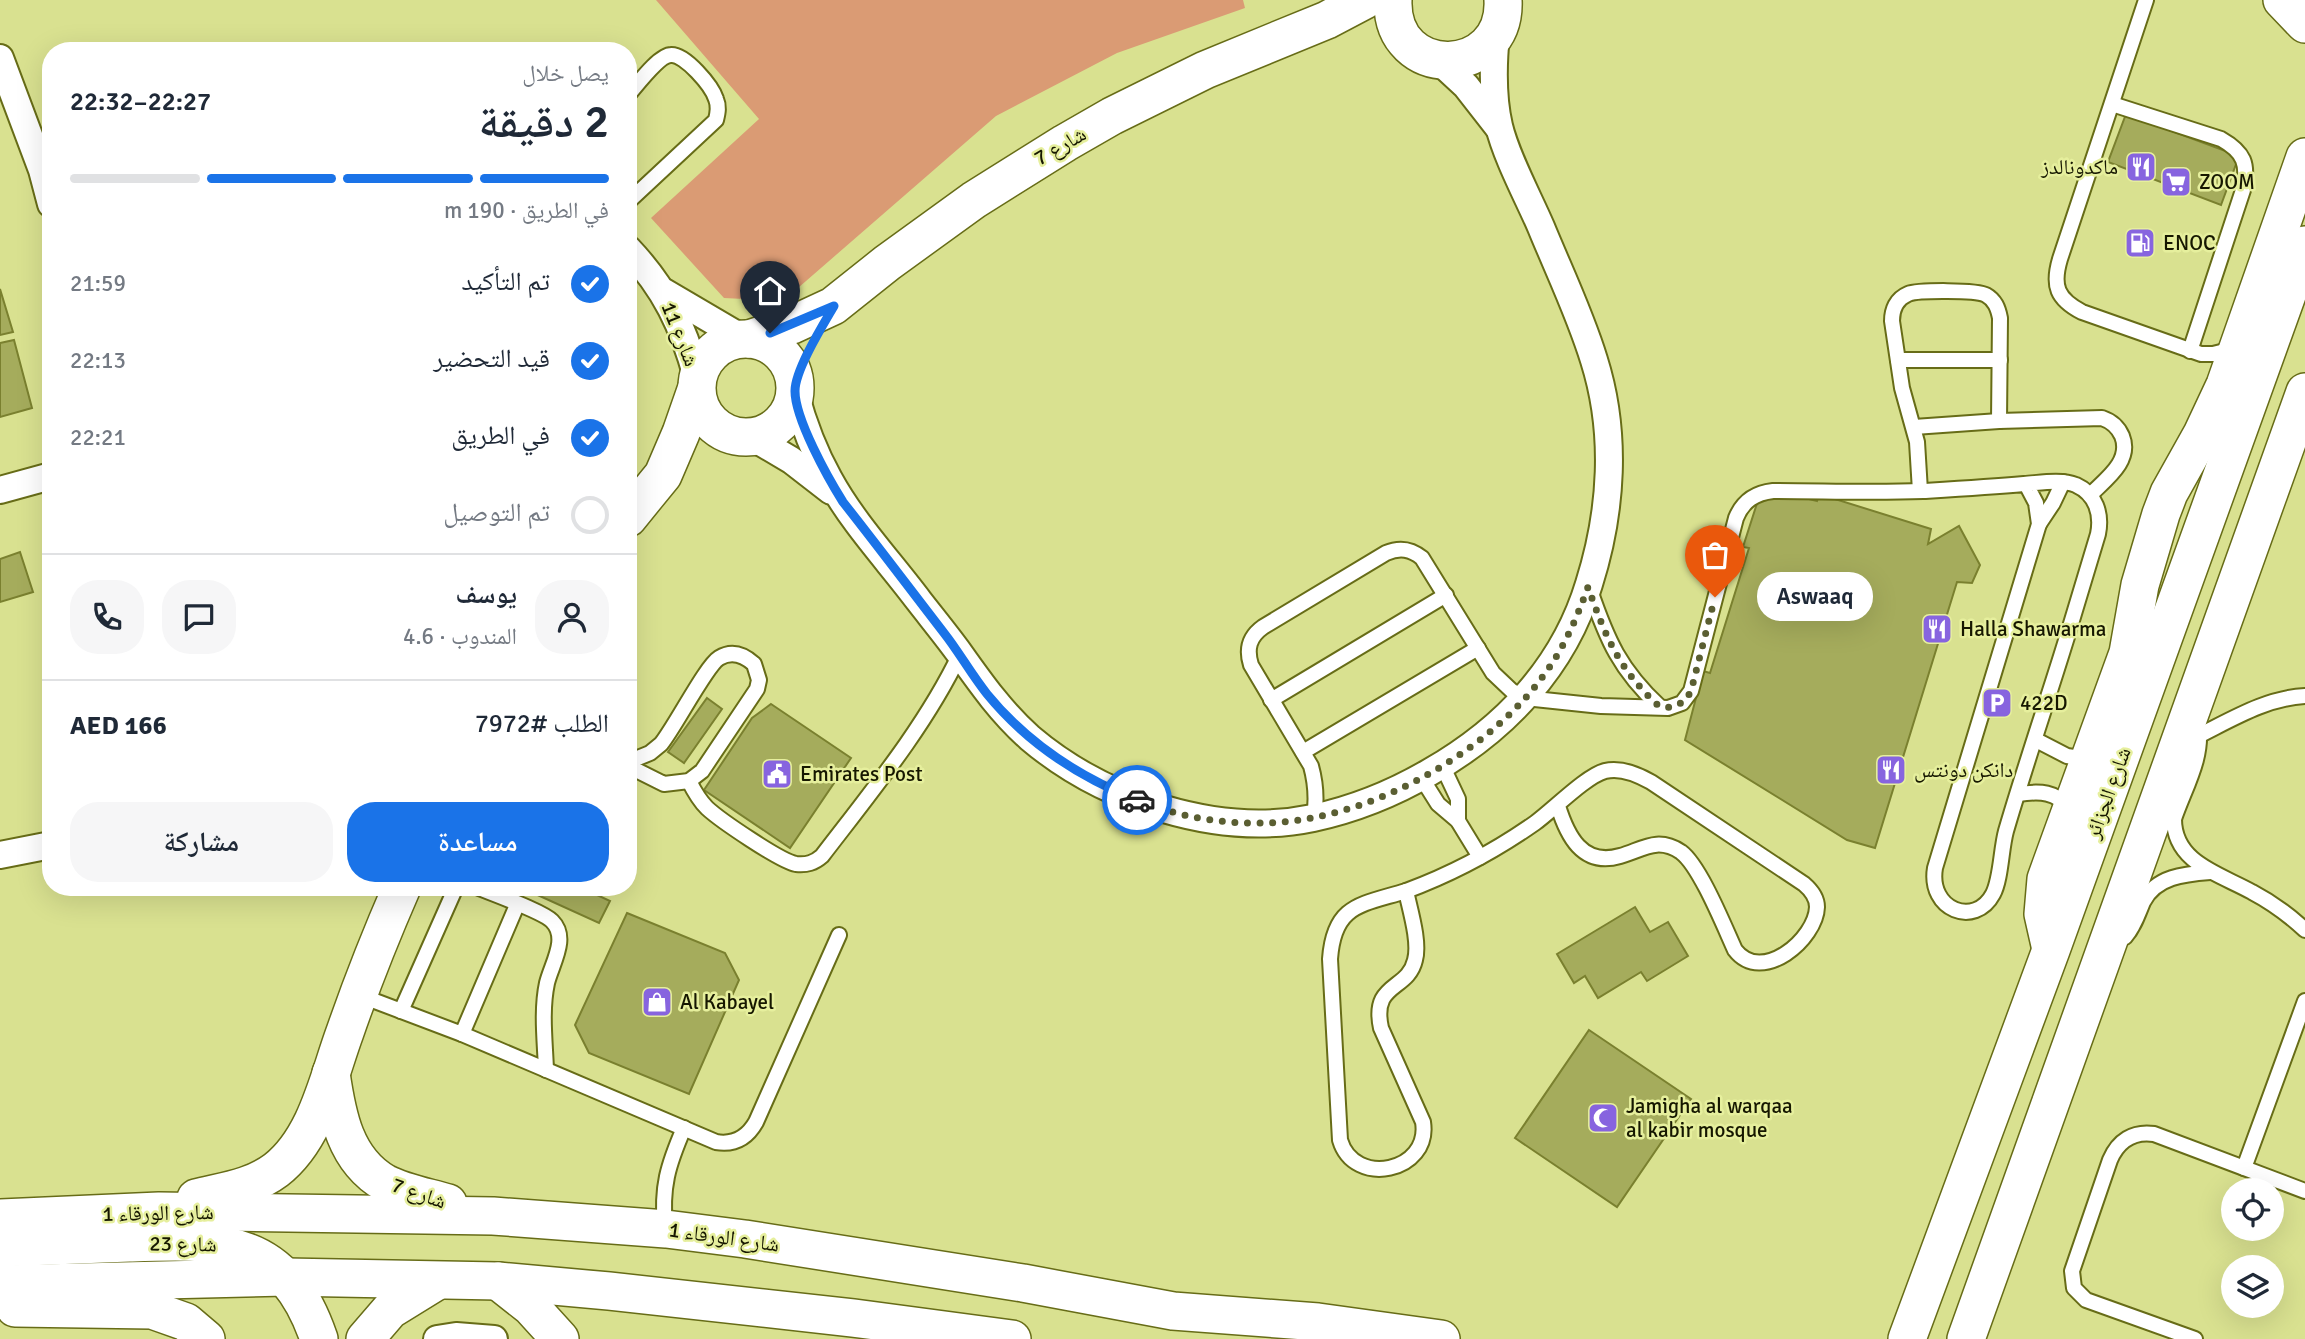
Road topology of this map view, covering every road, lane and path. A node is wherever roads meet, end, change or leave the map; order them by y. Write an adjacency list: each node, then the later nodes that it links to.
1 (1366, 0): 7 (street, شارع 7)
2 (1393, 0): 8 (street)
3 (2146, 0): 12 (lane)
4 (2282, 0): 6 (street)
5 (1504, 12): 10 (street); 13 (street)
6 (2305, 24)
7 (1311, 27): 8 (street, شارع 7); 20 (street, شارع 7)
8 (1403, 40): 10 (street, شارع 7)
9 (0, 58): 15 (street)
10 (1439, 61): 13 (street)
11 (637, 85): 16 (lane)
12 (2112, 104): 23 (lane); 23 (lane)
13 (1499, 128): 42 (street)
14 (2305, 157): 22 (street)
15 (42, 158)
16 (637, 194)
17 (2305, 245): 74 (street, شارع الجزائر)
18 (637, 260): 19 (street, شارع 11)
19 (663, 291): 21 (street, شارع 11); 26 (street, شارع 11)
20 (834, 306): 21 (street, شارع 7); 27 (street, شارع 7)
21 (746, 339): 26 (street); 27 (street)
22 (2238, 347): 23 (lane); 53 (street)
23 (2190, 351)
24 (1898, 360): 25 (lane); 25 (lane); 30 (lane)
25 (2000, 360): 29 (lane)
26 (697, 383): 31 (street); 32 (street)
27 (795, 390): 31 (street); 39 (street)
28 (2305, 392): 50 (street)
29 (1999, 421): 30 (lane); 38 (lane)
30 (1914, 427): 37 (lane)
31 (750, 438): 32 (street); 39 (street)
32 (663, 474): 40 (street)
33 (42, 478): 36 (street)
34 (2063, 482): 35 (lane); 38 (lane); 41 (lane)
35 (2026, 484): 37 (lane); 41 (lane)
36 (0, 490)
37 (1920, 491): 49 (lane)
38 (2090, 495): 51 (lane)
39 (843, 502): 45 (street)
40 (637, 507)
41 (2039, 524): 58 (lane)
42 (1588, 587): 47 (street); 49 (lane)
43 (1446, 595): 44 (lane); 48 (lane); 48 (lane)
44 (1478, 648): 47 (lane); 52 (lane)
45 (960, 654): 57 (lane); 61 (street)
46 (2305, 696): 50 (lane)
47 (1525, 698): 49 (lane); 56 (street)
48 (1271, 700): 52 (lane)
49 (1660, 707)
50 (2196, 720): 66 (lane); 75 (street)
51 (2036, 740): 53 (lane); 58 (lane)
52 (1303, 752): 61 (lane)
53 (2089, 759): 60 (street)
54 (637, 760): 57 (lane)
55 (637, 769): 57 (lane)
56 (1431, 771): 61 (street); 62 (lane); 62 (lane)
57 (689, 781)
58 (2018, 794): 60 (lane)
59 (1558, 806): 59 (lane); 65 (lane)
60 (2071, 810): 74 (street)
61 (1314, 818)
62 (1458, 821): 65 (lane)
63 (42, 847): 64 (street)
64 (0, 855)
65 (1480, 857): 67 (lane)
66 (2211, 872): 72 (lane); 75 (lane)
67 (1406, 891): 67 (lane)
68 (398, 896): 76 (street, شارع 7)
69 (452, 896): 78 (lane)
70 (497, 896): 71 (lane)
71 (517, 905): 79 (lane); 80 (lane)
72 (2305, 930)
73 (839, 935): 82 (lane)
74 (2051, 950): 96 (street, شارع الجزائر)
75 (2102, 956): 105 (street)
76 (359, 994): 78 (lane); 81 (street, شارع 7)
77 (2305, 1001): 83 (lane)
78 (401, 1011): 79 (lane)
79 (462, 1034): 80 (lane)
80 (546, 1070): 82 (lane)
81 (331, 1073): 85 (street, شارع 7); 86 (street, شارع 7)
82 (684, 1128): 88 (lane)
83 (2244, 1168): 84 (lane); 95 (lane)
84 (2305, 1191)
85 (159, 1211): 86 (street, شارع الورقاء 1); 87 (street, شارع الورقاء 1)
86 (493, 1216): 88 (street, شارع الورقاء 1)
87 (0, 1218)
88 (666, 1229): 104 (street, شارع الورقاء 1)
89 (0, 1248): 90 (street, شارع 23)
90 (286, 1277): 91 (street); 93 (street); 98 (street, شارع 23)
91 (437, 1281): 92 (street); 99 (street)
92 (498, 1281): 102 (street); 103 (street)
93 (0, 1284)
94 (0, 1308): 97 (street)
95 (2166, 1334): 106 (lane)
96 (1906, 1335)
97 (206, 1339)
98 (319, 1339)
99 (365, 1339)
100 (437, 1339): 101 (street)
101 (494, 1339)
102 (560, 1339)
103 (1012, 1339)
104 (1441, 1339)
105 (1966, 1339)
106 (2194, 1339)

